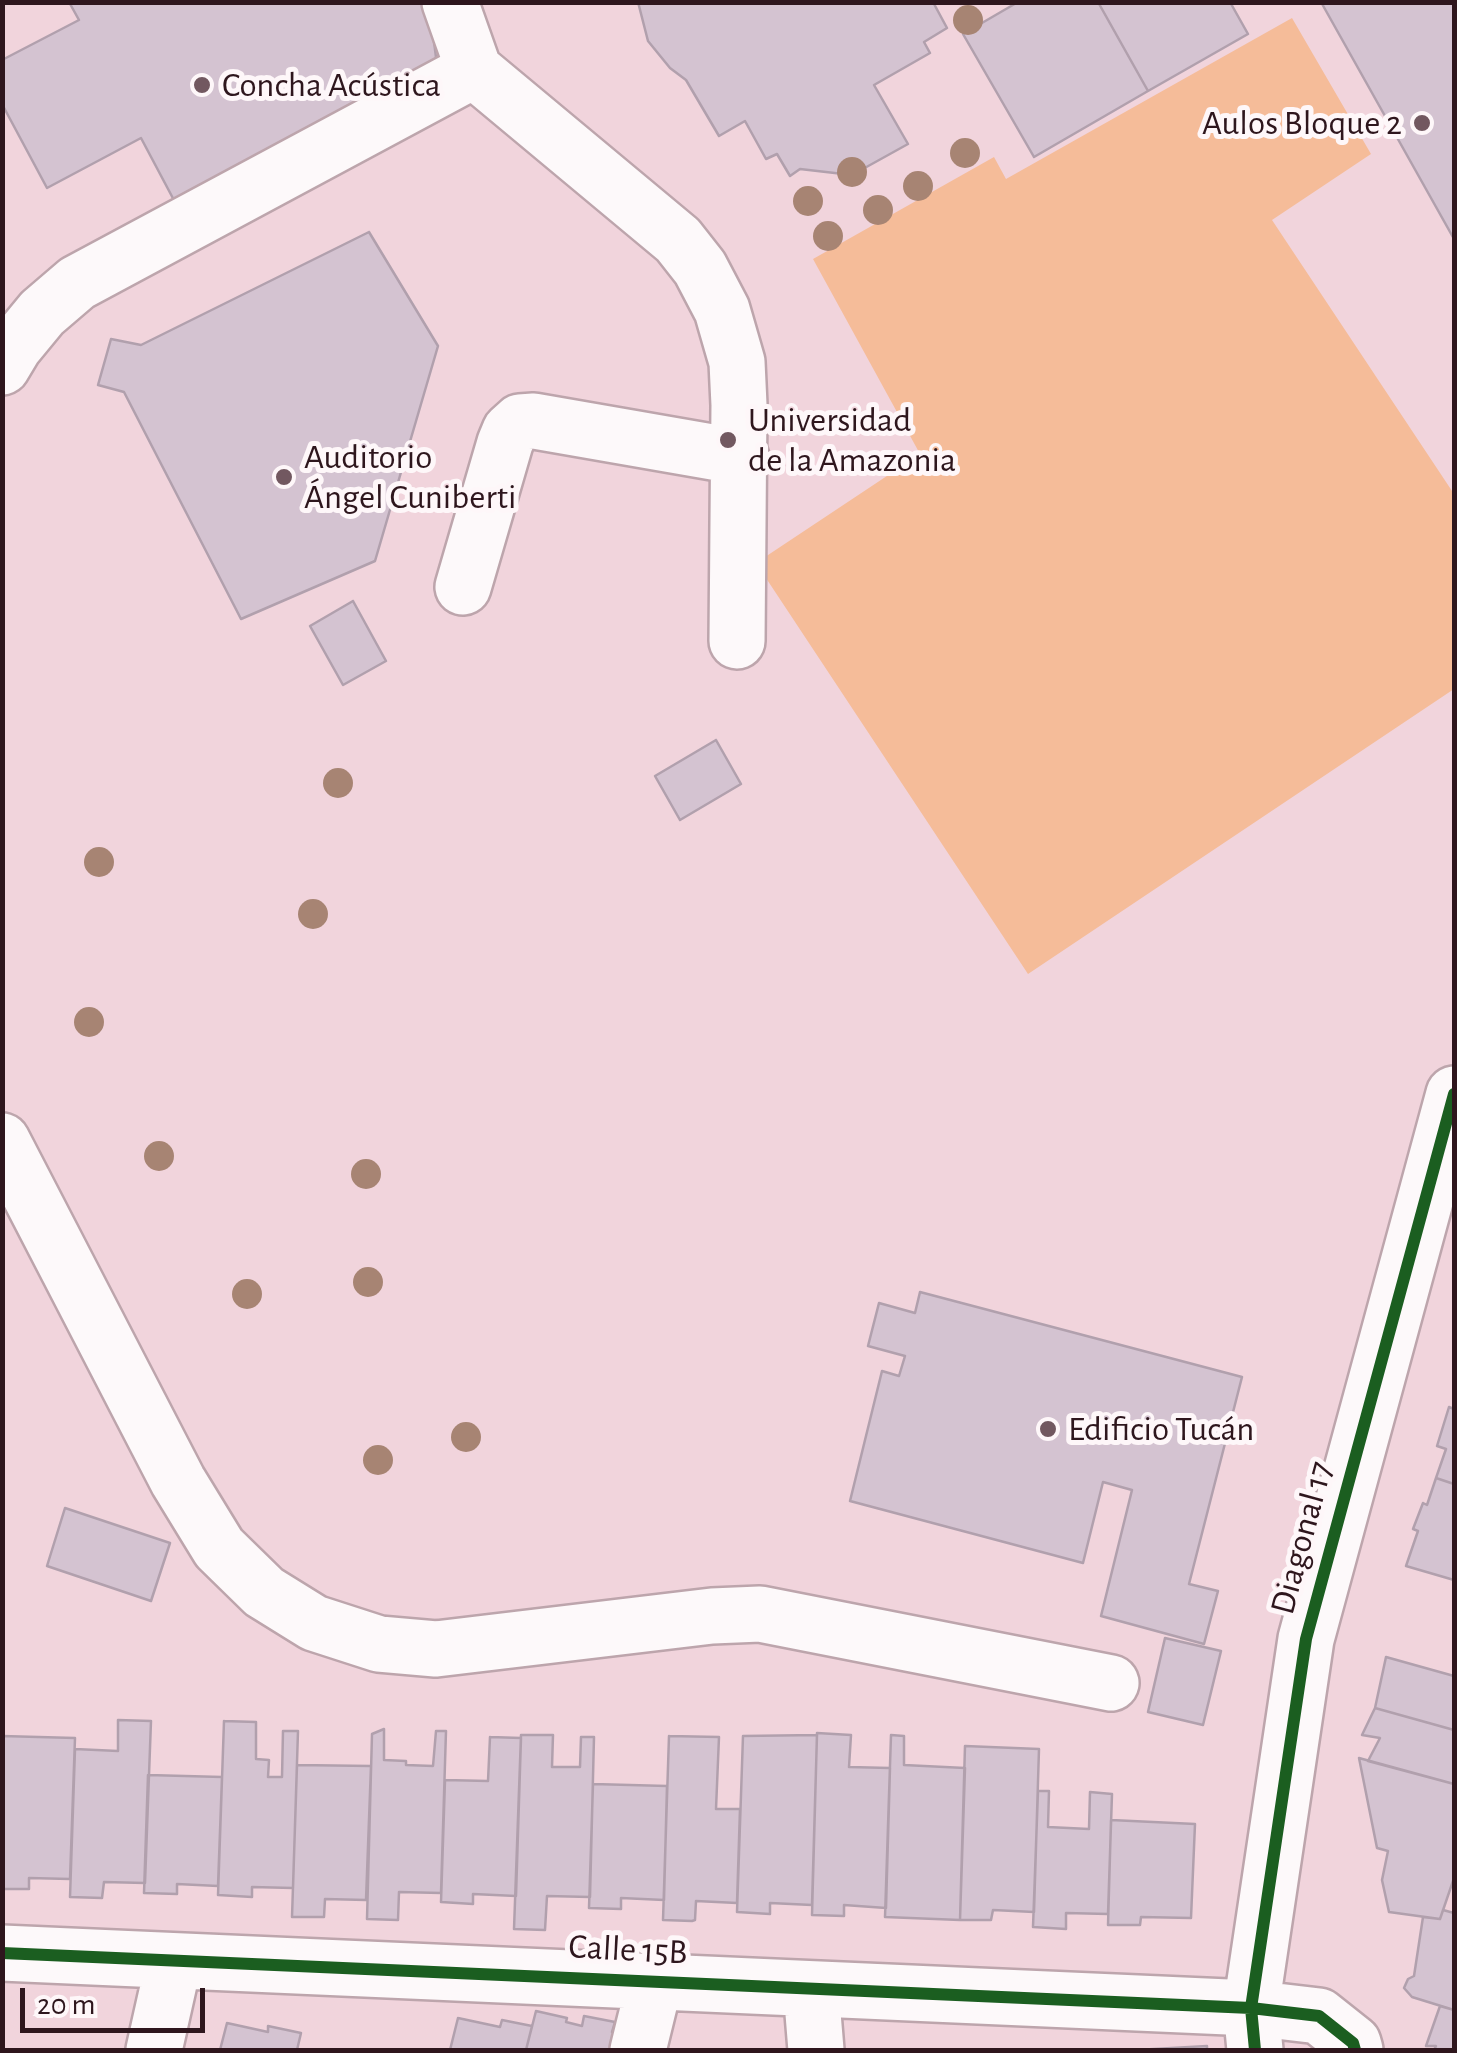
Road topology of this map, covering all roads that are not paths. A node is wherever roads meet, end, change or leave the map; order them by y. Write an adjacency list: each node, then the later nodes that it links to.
1 (450, 2): 2 (street)
2 (474, 70): 3 (street); 4 (street)
3 (2, 367)
4 (741, 457): 5 (street); 6 (street)
5 (463, 588)
6 (737, 642)
7 (1454, 1094): 14 (street, Diagonal 17)
8 (2, 1141): 9 (street)
9 (1111, 1683)
10 (2, 1954): 11 (street, Calle 15B)
11 (174, 1961): 12 (street, Calle 15B); 15 (street)
12 (655, 1981): 13 (street, Calle 15B); 16 (street)
13 (811, 1989): 14 (street, Calle 15B); 17 (street)
14 (1253, 2029): 18 (street, Calle 15B)
15 (154, 2050)
16 (638, 2050)
17 (816, 2050)
18 (1355, 2050)

